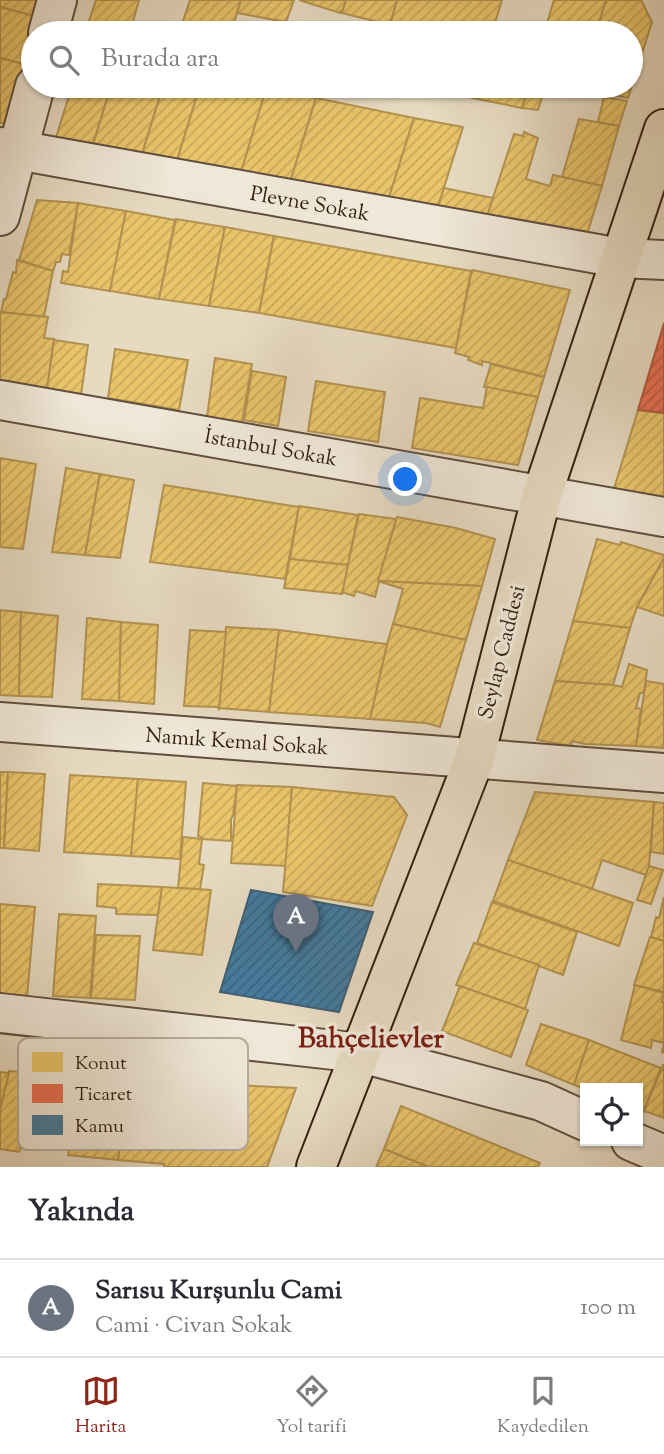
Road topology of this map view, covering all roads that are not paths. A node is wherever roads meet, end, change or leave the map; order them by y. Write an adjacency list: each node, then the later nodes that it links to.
1 (57, 0): 2 (street)
2 (51, 21)
3 (30, 98): 5 (street)
4 (664, 129): 7 (main road, Seylap Caddesi)
5 (9, 149): 6 (street); 7 (street, Plevne Sokak)
6 (0, 216)
7 (620, 258): 8 (street, Plevne Sokak); 10 (main road, Seylap Caddesi)
8 (664, 260)
9 (0, 400): 10 (street, İstanbul Sokak)
10 (542, 495): 11 (street, İstanbul Sokak); 13 (main road, Seylap Caddesi)
11 (664, 517)
12 (0, 722): 13 (street, Namık Kemal Sokak)
13 (474, 760): 14 (street, Namık Kemal Sokak); 18 (main road, Seylap Caddesi)
14 (664, 774)
15 (0, 1013): 16 (street)
16 (226, 1038)
17 (248, 1040): 18 (street)
18 (361, 1053): 19 (street); 22 (main road, Seylap Caddesi)
19 (580, 1119)
20 (643, 1146): 21 (street)
21 (664, 1155)
22 (316, 1167)

